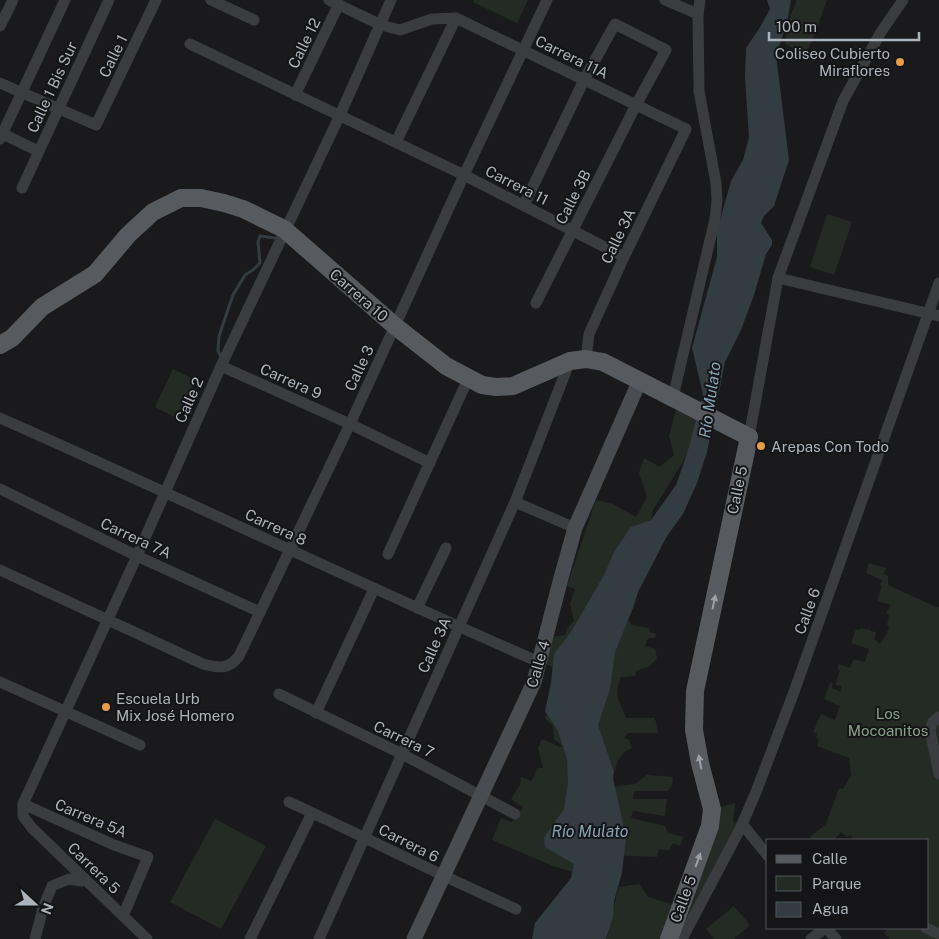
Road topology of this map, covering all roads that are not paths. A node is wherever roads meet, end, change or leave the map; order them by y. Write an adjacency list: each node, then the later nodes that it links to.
1 (13, 0): 16 (street)
2 (65, 0): 21 (street)
3 (109, 0): 24 (street, Calle 1 Bis Sur)
4 (156, 0): 24 (street, Calle 1)
5 (211, 0): 14 (street)
6 (392, 0): 15 (street, Calle 2)
7 (547, 0): 18 (street, Calle 3)
8 (665, 0): 12 (street)
9 (700, 0): 12 (street)
10 (903, 0): 36 (street, Calle 5)
11 (334, 2): 15 (street); 22 (street, Calle 12)
12 (698, 14): 46 (street)
13 (456, 18): 15 (street, Carrera 11A); 18 (street, Carrera 11A); 28 (street)
14 (254, 20)
15 (381, 24): 25 (street, Calle 2)
16 (0, 26)
17 (190, 44): 22 (street, Carrera 11)
18 (523, 50): 19 (street, Carrera 11A); 30 (street, Calle 3)
19 (584, 80): 23 (street, Carrera 11A); 23 (street, Calle 3B); 32 (street)
20 (0, 83): 21 (street)
21 (22, 93): 24 (street); 27 (street)
22 (295, 95): 25 (street, Carrera 11)
23 (636, 105): 26 (street, Carrera 11A); 34 (street, Calle 3B)
24 (58, 108): 29 (street, Calle 1 Bis Sur)
25 (340, 115): 28 (street, Carrera 11); 33 (street, Calle 2)
26 (686, 129): 35 (street, Calle 3A)
27 (1, 137): 29 (street)
28 (396, 142): 30 (street, Carrera 11)
29 (38, 150): 31 (street, Calle 1 Bis Sur)
30 (464, 175): 32 (street, Carrera 11); 40 (street, Calle 3)
31 (22, 188)
32 (524, 206): 34 (street, Carrera 11)
33 (284, 229): 40 (main road, Carrera 10); 41 (main road, Carrera 10); 43 (street, Calle 2)
34 (573, 230): 35 (street, Carrera 11); 38 (street, Calle 3B)
35 (624, 257): 42 (street, Calle 3A)
36 (778, 278): 39 (street); 49 (street, Calle 5)
37 (939, 283): 39 (street, Calle 6)
38 (536, 303)
39 (934, 315): 79 (street, Calle 6)
40 (395, 326): 44 (main road, Carrera 10); 48 (street, Calle 3)
41 (0, 345)
42 (578, 360): 44 (main road, Carrera 10); 45 (main road); 53 (street, Calle 3A)
43 (221, 366): 48 (street, Carrera 9); 52 (street, Calle 2)
44 (468, 380): 50 (street)
45 (640, 380): 46 (main road); 54 (main road, Calle 4)
46 (681, 401): 49 (main road)
47 (0, 418): 52 (street, Carrera 8)
48 (350, 424): 50 (street, Carrera 9); 56 (street, Calle 3)
49 (749, 437): 93 (main road, Calle 5, one-way to 49)
50 (430, 463): 57 (street)
51 (0, 489): 58 (street, Carrera 7A)
52 (166, 492): 56 (street, Carrera 8); 58 (street, Calle 2)
53 (515, 502): 54 (street); 64 (street, Calle 3A)
54 (575, 528): 65 (main road, Calle 4)
55 (446, 548): 61 (street)
56 (290, 550): 60 (street, Carrera 8); 62 (street, Calle 3)
57 (388, 554)
58 (137, 556): 62 (street, Carrera 7A); 63 (street, Calle 2)
59 (0, 570): 63 (street)
60 (374, 589): 61 (street, Carrera 8); 69 (street)
61 (417, 608): 64 (street, Carrera 8)
62 (260, 612): 63 (street, Calle 3)
63 (108, 619): 68 (street, Calle 2)
64 (459, 627): 65 (street, Carrera 8); 72 (street, Calle 3A)
65 (539, 662): 74 (main road, Calle 4)
66 (0, 682): 68 (street)
67 (279, 694): 69 (street, Carrera 7)
68 (65, 711): 71 (street); 76 (street, Calle 2)
69 (316, 713): 72 (street, Carrera 7)
70 (939, 717): 73 (street)
71 (140, 745)
72 (402, 754): 74 (street, Carrera 7); 80 (street, Calle 3A)
73 (939, 774)
74 (482, 796): 78 (street, Carrera 7); 82 (main road, Calle 4)
75 (289, 802): 77 (street, Carrera 6)
76 (23, 810): 83 (street, Carrera 5); 85 (street, Carrera 5A)
77 (312, 812): 80 (street, Carrera 6); 90 (street)
78 (515, 814)
79 (742, 824): 81 (street); 94 (street, Calle 6)
80 (366, 837): 82 (street, Carrera 6); 91 (street, Calle 3A)
81 (766, 854)
82 (444, 877): 84 (street, Carrera 6); 92 (main road, Calle 4)
83 (85, 879): 85 (street, Carrera 5); 88 (street)
84 (516, 909)
85 (123, 916): 89 (street, Carrera 5)
86 (824, 929): 95 (street)
87 (826, 929): 96 (street)
88 (35, 939)
89 (147, 939)
90 (250, 939)
91 (319, 939)
92 (414, 939)
93 (669, 939)
94 (682, 939)
95 (811, 939)
96 (836, 939)

